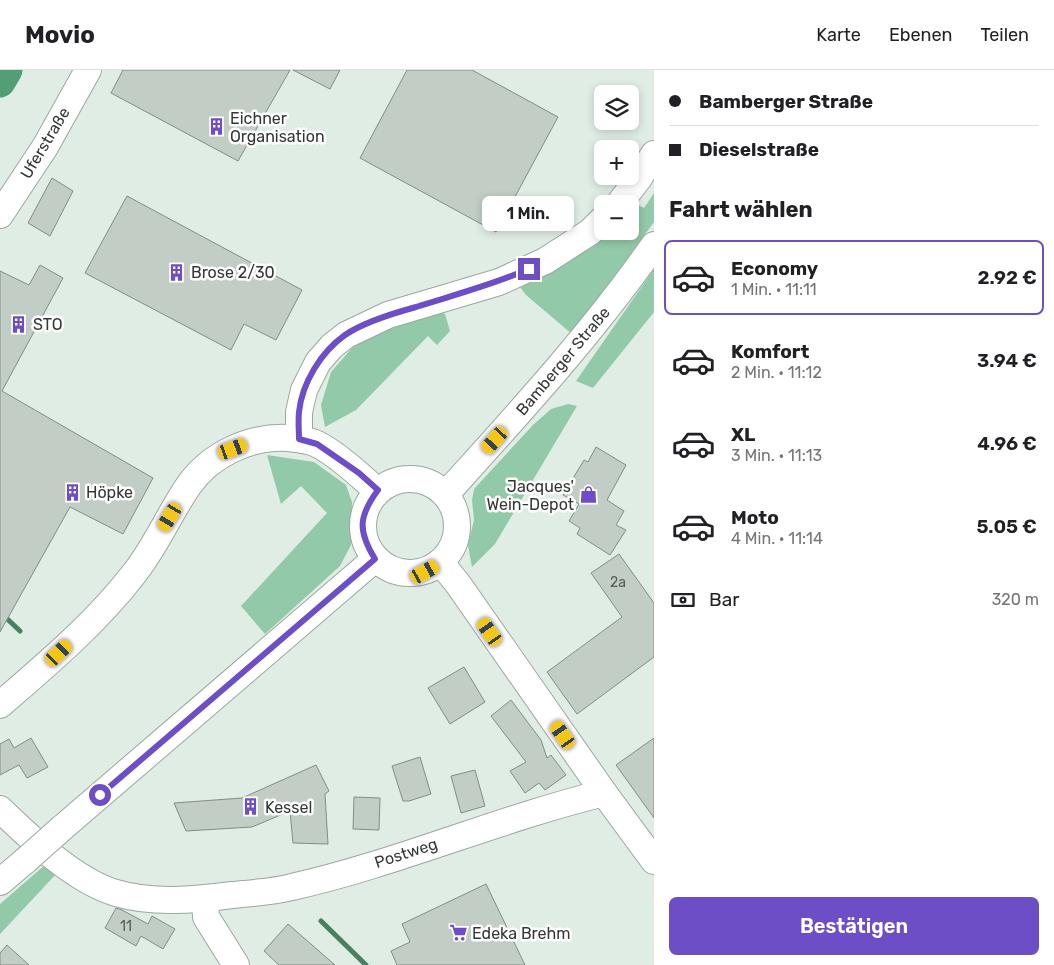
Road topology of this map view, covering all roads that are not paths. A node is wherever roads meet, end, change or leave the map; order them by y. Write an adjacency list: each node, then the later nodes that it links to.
1 (88, 70): 4 (street, Uferstraße)
2 (654, 154): 3 (street)
3 (625, 195)
4 (0, 215)
5 (594, 228): 7 (street)
6 (654, 245): 9 (street, Bamberger Straße)
7 (299, 439): 8 (street); 12 (street)
8 (378, 490): 9 (street); 10 (street)
9 (446, 494): 11 (street)
10 (375, 559): 11 (street); 16 (street, bridge)
11 (441, 563): 13 (street)
12 (0, 705)
13 (604, 793): 15 (street); 17 (street, Postweg)
14 (0, 809): 17 (street, Postweg)
15 (654, 861)
16 (0, 882)
17 (205, 899): 18 (street)
18 (236, 965)

